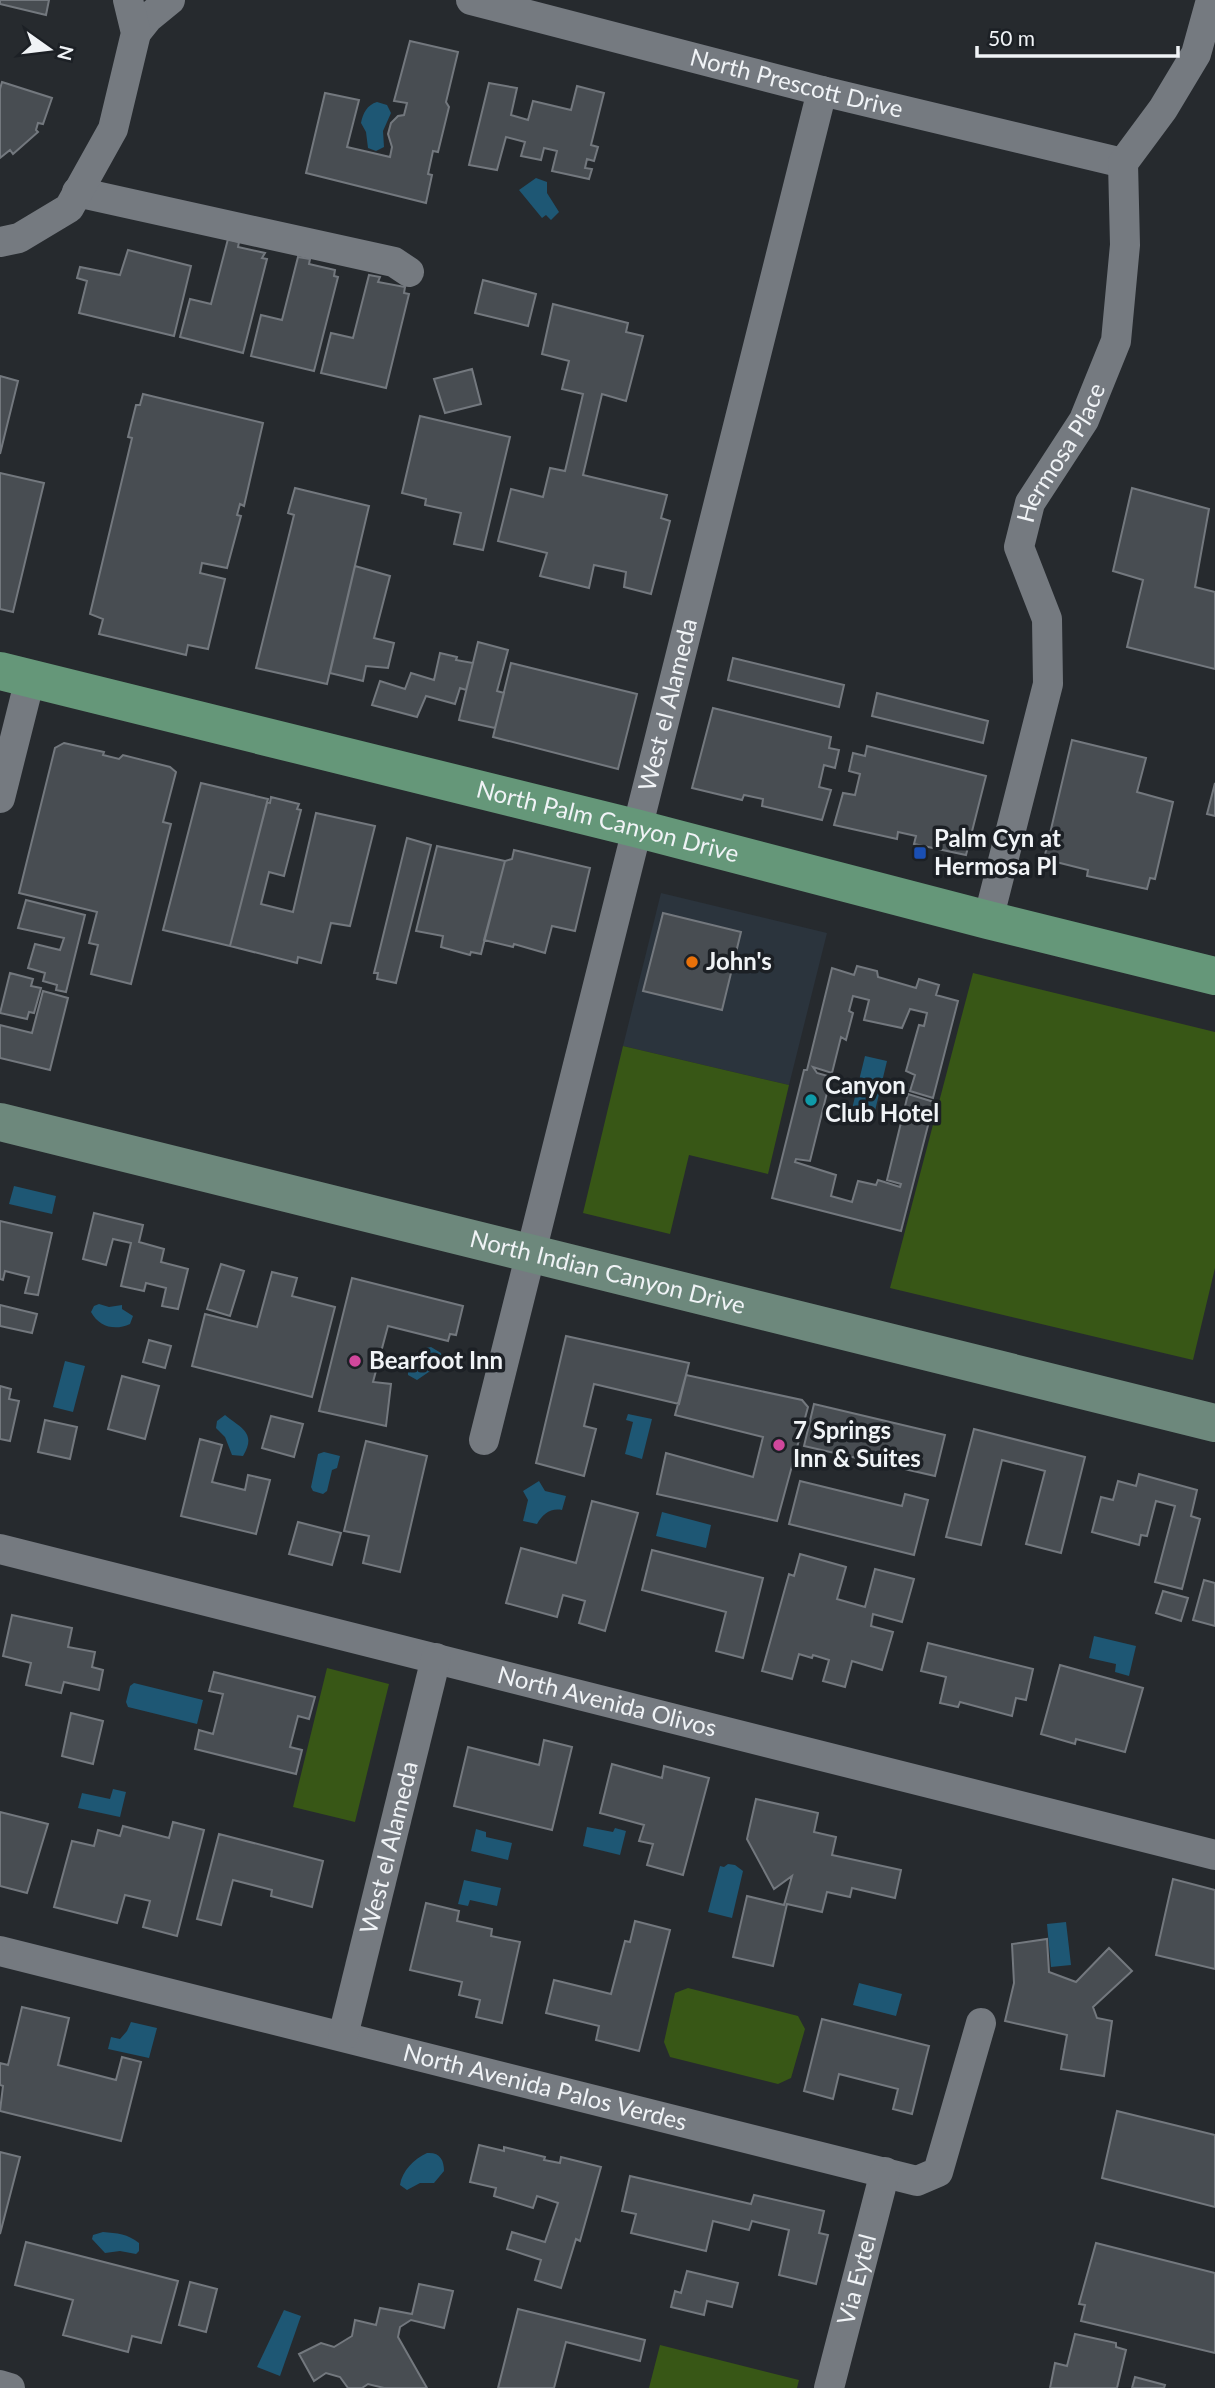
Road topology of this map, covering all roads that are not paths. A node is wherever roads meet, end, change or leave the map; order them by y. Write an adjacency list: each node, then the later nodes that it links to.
1 (128, 0): 5 (street)
2 (170, 0): 5 (street)
3 (1211, 0): 7 (street)
4 (483, 1): 6 (street, North Prescott Drive)
5 (136, 33): 8 (street)
6 (822, 91): 7 (street, North Prescott Drive); 13 (street, West el Alameda)
7 (1123, 163): 14 (street, Hermosa Place)
8 (77, 192): 9 (street); 10 (street)
9 (0, 242)
10 (409, 272)
11 (15, 675): 12 (street); 13 (main road, North Palm Canyon Drive)
12 (0, 798)
13 (639, 829): 14 (main road, North Palm Canyon Drive); 17 (street, West el Alameda)
14 (988, 920): 15 (main road, North Palm Canyon Drive)
15 (1215, 976)
16 (0, 1122): 17 (main road, North Indian Canyon Drive)
17 (531, 1253): 18 (main road, North Indian Canyon Drive); 19 (street, West el Alameda)
18 (1215, 1423)
19 (484, 1440)
20 (0, 1549): 21 (street, North Avenida Olivos)
21 (436, 1658): 22 (street, North Avenida Olivos); 25 (street, West el Alameda)
22 (1215, 1855)
23 (0, 1951): 25 (street, North Avenida Palos Verdes)
24 (981, 2023): 26 (street, North Avenida Palos Verdes)
25 (342, 2036): 26 (street, North Avenida Palos Verdes)
26 (885, 2172): 29 (street, Via Eytel)
27 (0, 2385): 28 (street)
28 (10, 2388)
29 (828, 2388)

